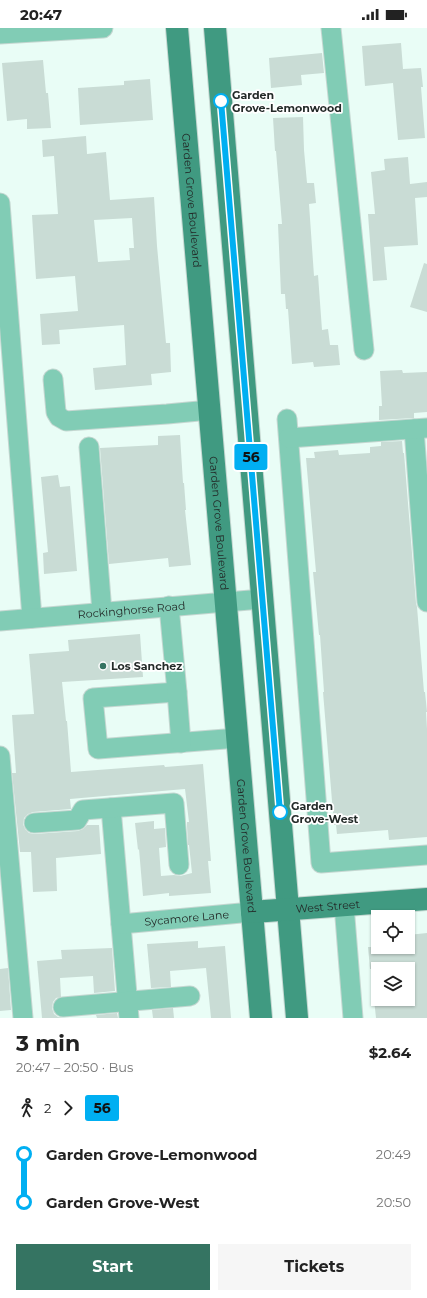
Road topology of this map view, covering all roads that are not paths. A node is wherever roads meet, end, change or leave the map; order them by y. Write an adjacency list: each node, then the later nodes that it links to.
1 (103, 28): 5 (street)
2 (177, 28): 11 (main road, Garden Grove Boulevard)
3 (215, 28): 17 (main road)
4 (331, 28): 9 (street)
5 (80, 29): 6 (street)
6 (23, 30): 7 (street)
7 (0, 34)
8 (0, 203): 22 (street)
9 (364, 350)
10 (53, 378): 11 (street)
11 (210, 410): 18 (main road, Garden Grove Boulevard)
12 (287, 420): 14 (street)
13 (420, 428): 14 (street); 16 (street)
14 (288, 438): 30 (street)
15 (89, 447): 21 (street)
16 (425, 557): 19 (street)
17 (263, 599): 18 (street, Rockinghorse Road); 34 (main road)
18 (226, 601): 20 (street, Rockinghorse Road); 25 (main road, Garden Grove Boulevard)
19 (427, 602)
20 (169, 606): 21 (street, Rockinghorse Road); 24 (street)
21 (102, 612): 22 (street, Rockinghorse Road)
22 (32, 618): 23 (street, Rockinghorse Road)
23 (0, 621)
24 (177, 692): 26 (street); 26 (street)
25 (238, 738): 26 (street); 35 (main road, Garden Grove Boulevard)
26 (181, 743)
27 (0, 756): 40 (street)
28 (111, 808): 29 (street); 31 (street); 36 (street)
29 (34, 823)
30 (427, 855)
31 (179, 865)
32 (427, 899): 33 (main road, West Street)
33 (344, 905): 34 (main road, West Street); 43 (street)
34 (288, 909): 35 (main road, West Street); 42 (main road)
35 (252, 912): 36 (street, Sycamore Lane); 41 (main road, Garden Grove Boulevard)
36 (121, 924): 39 (street)
37 (190, 996): 39 (street)
38 (63, 1007): 39 (street)
39 (128, 1010)
40 (23, 1018)
41 (261, 1018)
42 (297, 1018)
43 (353, 1018)

